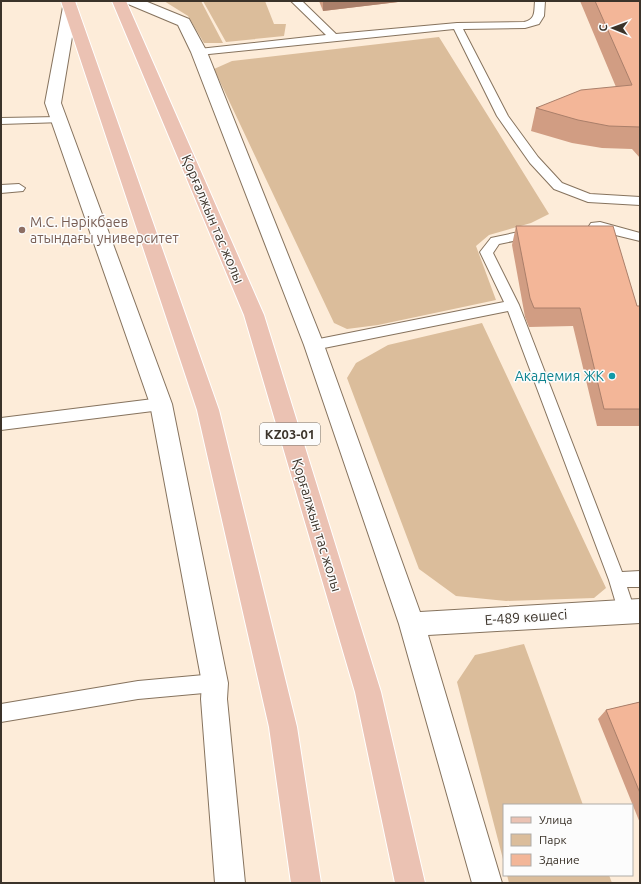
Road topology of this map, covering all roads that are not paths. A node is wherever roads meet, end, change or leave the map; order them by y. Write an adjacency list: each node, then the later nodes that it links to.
1 (119, 1): 29 (main road, Қорғалжын тас жолы / KZ03-01)
2 (133, 1): 8 (street)
3 (296, 1): 7 (lane)
4 (540, 1): 6 (lane)
5 (69, 4): 9 (street); 28 (main road)
6 (457, 26): 7 (lane); 13 (lane)
7 (334, 37): 8 (lane)
8 (199, 52): 18 (street)
9 (59, 120): 10 (lane); 19 (street)
10 (1, 121)
11 (19, 188): 12 (lane)
12 (1, 189)
13 (640, 201)
14 (580, 227): 16 (lane)
15 (545, 231): 17 (lane)
16 (640, 237)
17 (512, 305): 18 (lane); 22 (lane)
18 (314, 345): 24 (street)
19 (161, 404): 20 (lane); 25 (street)
20 (1, 424)
21 (640, 579): 22 (lane)
22 (617, 580): 23 (lane)
23 (633, 611): 24 (street, Е-489 көшесі)
24 (412, 624): 30 (street)
25 (215, 683): 26 (lane); 27 (street)
26 (1, 713)
27 (230, 883)
28 (306, 883)
29 (410, 883)
30 (487, 883)

